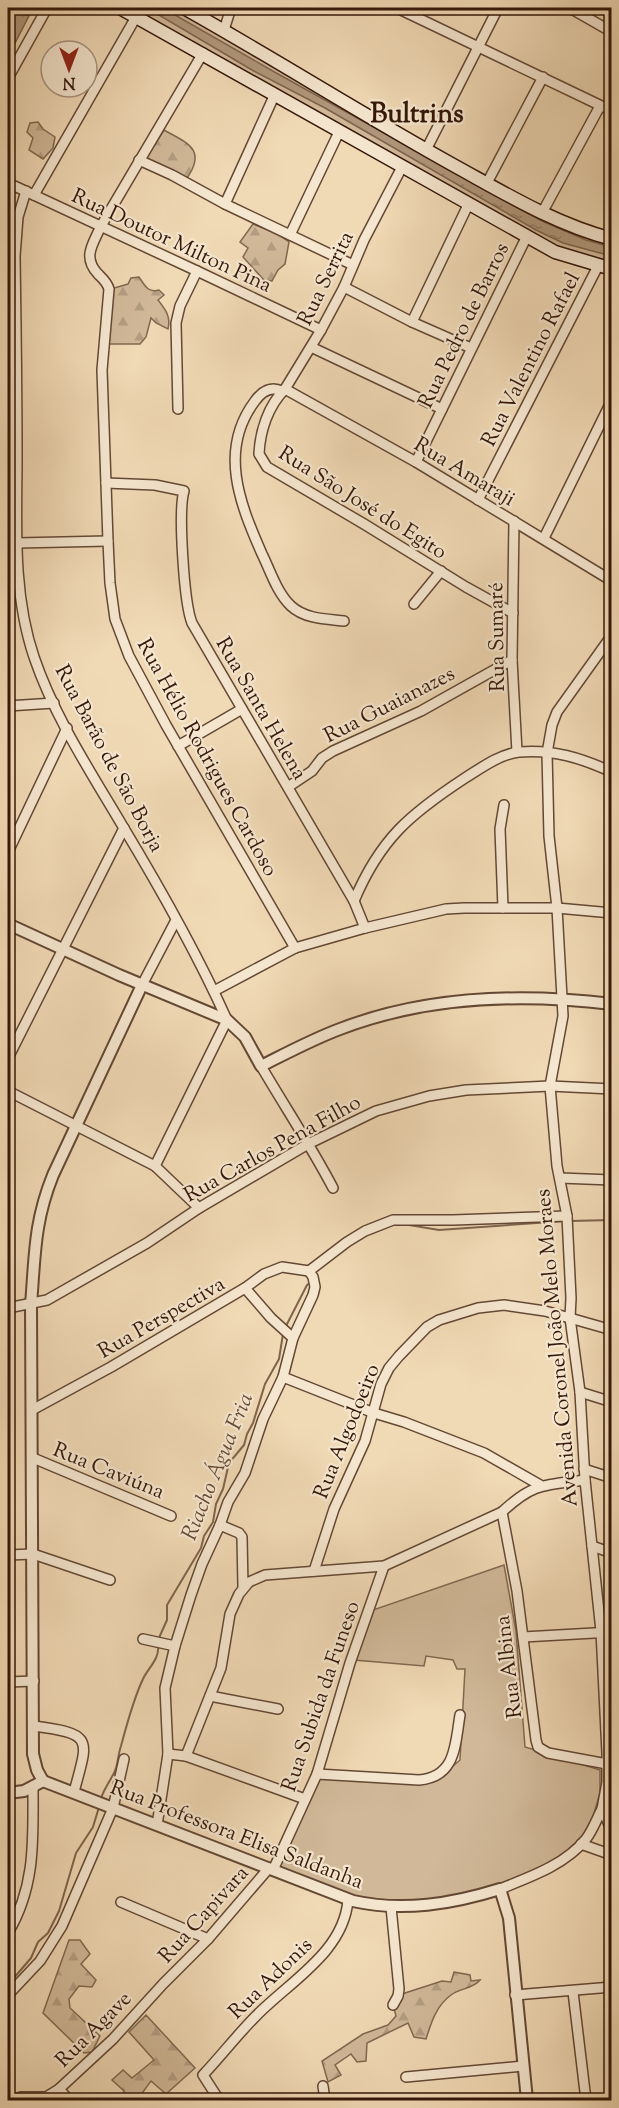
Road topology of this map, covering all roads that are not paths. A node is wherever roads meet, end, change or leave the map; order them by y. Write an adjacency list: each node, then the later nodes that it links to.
1 (47, 8): 15 (street)
2 (120, 8): 9 (main road)
3 (184, 8): 10 (main road)
4 (231, 8): 10 (street)
5 (397, 8): 8 (street)
6 (498, 8): 12 (street)
7 (570, 8): 11 (street)
8 (412, 11): 12 (street)
9 (136, 17): 13 (main road); 25 (street, Rua Barão de São Borja)
10 (224, 30): 20 (main road)
11 (612, 32)
12 (478, 48): 14 (street); 20 (street)
13 (203, 53): 16 (main road); 21 (street)
14 (543, 77): 17 (street); 24 (street)
15 (8, 78)
16 (275, 94): 19 (main road); 26 (street)
17 (600, 106): 18 (street); 28 (street)
18 (612, 111)
19 (339, 132): 22 (main road); 30 (street)
20 (426, 150): 24 (main road)
21 (139, 160): 26 (street); 29 (street)
22 (402, 168): 27 (main road); 33 (street, Rua Serrita)
23 (8, 183): 25 (street, Rua Doutor Milton Pina)
24 (487, 183): 28 (main road)
25 (30, 193): 29 (street, Rua Doutor Milton Pina); 42 (street, Rua Barão de São Borja)
26 (225, 204): 30 (street)
27 (468, 205): 31 (main road); 38 (street)
28 (542, 213): 32 (main road)
29 (101, 226): 36 (street, Rua Doutor Milton Pina); 48 (street, Rua Hélio Rodrigues Cardoso)
30 (290, 235): 33 (street)
31 (527, 236): 34 (main road); 41 (street, Rua Pedro de Barros)
32 (611, 236)
33 (353, 265): 37 (street, Rua Serrita)
34 (598, 266): 35 (main road); 49 (street, Rua Valentino Rafael)
35 (612, 269)
36 (197, 271): 39 (street, Rua Doutor Milton Pina); 46 (street)
37 (344, 287): 38 (street); 39 (street, Rua Serrita)
38 (412, 322): 41 (street)
39 (321, 330): 40 (street, Rua Serrita)
40 (311, 347): 43 (street, Rua Serrita); 45 (street)
41 (471, 348): 45 (street, Rua Pedro de Barros)
42 (12, 375): 53 (street, Rua Barão de São Borja)
43 (283, 390): 47 (street, Rua Amaraji); 54 (street, Rua São José do Egito); 58 (street)
44 (612, 400): 51 (street)
45 (442, 408): 47 (street, Rua Pedro de Barros)
46 (177, 409)
47 (416, 462): 49 (street, Rua Amaraji)
48 (106, 483): 52 (street, Rua Hélio Rodrigues Cardoso); 63 (street, Rua Santa Helena)
49 (478, 500): 50 (street, Rua Amaraji)
50 (514, 521): 51 (street, Rua Amaraji); 57 (street, Rua Sumaré)
51 (544, 538): 55 (street, Rua Amaraji)
52 (108, 541): 53 (street); 65 (street, Rua Hélio Rodrigues Cardoso)
53 (17, 543): 61 (street, Rua Barão de São Borja)
54 (441, 571): 56 (street); 57 (street, Rua São José do Egito)
55 (610, 576)
56 (414, 604)
57 (513, 613): 60 (street, Rua Sumaré)
58 (344, 621)
59 (612, 635): 67 (street, Avenida Coronel João Melo Moraes)
60 (512, 660): 66 (street, Rua Sumaré); 69 (street, Rua Guaianazes)
61 (54, 703): 62 (street); 64 (street, Rua Barão de São Borja)
62 (8, 706)
63 (242, 709): 65 (street); 69 (street, Rua Santa Helena)
64 (67, 728): 71 (street, Rua Barão de São Borja); 72 (street)
65 (178, 746): 80 (street, Rua Hélio Rodrigues Cardoso)
66 (517, 752): 67 (street); 73 (street)
67 (547, 753): 68 (street); 75 (street, Avenida Coronel João Melo Moraes)
68 (612, 772)
69 (288, 787): 73 (street, Rua Santa Helena)
70 (504, 805): 74 (street)
71 (124, 828): 77 (street, Rua Barão de São Borja); 81 (street)
72 (8, 852)
73 (354, 901): 79 (street, Rua Santa Helena)
74 (503, 908): 75 (street); 79 (street)
75 (557, 908): 76 (street); 84 (street, Avenida Coronel João Melo Moraes)
76 (612, 914)
77 (176, 920): 82 (street); 83 (street, Rua Barão de São Borja)
78 (8, 924): 81 (street)
79 (365, 928): 80 (street)
80 (295, 948): 83 (street)
81 (62, 949): 82 (street); 87 (street)
82 (142, 985): 86 (street); 92 (street)
83 (214, 991): 86 (street, Rua Barão de São Borja)
84 (562, 999): 85 (street); 88 (street); 89 (street, Avenida Coronel João Melo Moraes)
85 (612, 1004)
86 (227, 1020): 88 (street, Rua Barão de São Borja); 94 (street)
87 (8, 1058)
88 (261, 1066): 93 (street, Rua Barão de São Borja)
89 (550, 1086): 90 (street, Rua Carlos Pena Filho); 93 (street, Rua Carlos Pena Filho); 95 (street, Avenida Coronel João Melo Moraes)
90 (612, 1089)
91 (8, 1091): 92 (street)
92 (76, 1124): 94 (street); 102 (street)
93 (308, 1144): 97 (street, Rua Barão de São Borja); 98 (street, Rua Carlos Pena Filho)
94 (155, 1166): 98 (street)
95 (560, 1178): 96 (street); 99 (street, Avenida Coronel João Melo Moraes)
96 (612, 1180)
97 (333, 1188)
98 (199, 1208): 102 (street, Rua Carlos Pena Filho)
99 (567, 1216): 100 (street); 104 (street, Avenida Coronel João Melo Moraes)
100 (311, 1274): 101 (street, Rua Perspectiva); 106 (street)
101 (245, 1288): 106 (street); 110 (street, Rua Perspectiva)
102 (31, 1305): 103 (street, Rua Carlos Pena Filho); 110 (street)
103 (8, 1308)
104 (570, 1318): 105 (street, Rua Algodoeiro); 108 (street, Avenida Coronel João Melo Moraes); 111 (street, Rua Algodoeiro)
105 (612, 1330)
106 (291, 1337): 107 (street)
107 (282, 1377): 111 (street); 119 (street)
108 (580, 1392): 109 (street); 113 (street, Avenida Coronel João Melo Moraes)
109 (612, 1402)
110 (32, 1410): 112 (street)
111 (374, 1413): 116 (street); 125 (street, Rua Algodoeiro)
112 (33, 1458): 118 (street, Rua Caviúna); 122 (street)
113 (584, 1469): 114 (street); 115 (street, Avenida Coronel João Melo Moraes)
114 (612, 1478)
115 (585, 1480): 116 (street); 120 (street, Avenida Coronel João Melo Moraes)
116 (540, 1485): 117 (street)
117 (502, 1512): 124 (street); 129 (street, Rua Albina)
118 (171, 1516)
119 (220, 1525): 127 (street); 131 (street)
120 (592, 1546): 121 (street); 128 (street, Avenida Coronel João Melo Moraes)
121 (612, 1553)
122 (33, 1554): 123 (street); 126 (street); 132 (street)
123 (8, 1555)
124 (384, 1566): 125 (street); 143 (street, Rua Subida da Funeso)
125 (314, 1570): 127 (street)
126 (110, 1580)
127 (243, 1587): 134 (street)
128 (607, 1631): 129 (street); 138 (street, Avenida Coronel João Melo Moraes)
129 (524, 1637): 142 (street, Rua Albina)
130 (143, 1639): 131 (street)
131 (175, 1646): 139 (street)
132 (34, 1681): 133 (street); 137 (street)
133 (8, 1682)
134 (210, 1696): 135 (street); 140 (street)
135 (278, 1709)
136 (460, 1715): 143 (street)
137 (34, 1726): 144 (street); 145 (street)
138 (610, 1752): 142 (street, Avenida Coronel João Melo Moraes)
139 (168, 1754): 140 (street); 150 (street)
140 (186, 1755): 147 (street)
141 (124, 1759): 148 (street)
142 (607, 1764): 149 (street, Avenida Coronel João Melo Moraes)
143 (317, 1774): 147 (street, Rua Subida da Funeso)
144 (38, 1784): 145 (street, Rua Professora Elisa Saldanha); 146 (street); 159 (street)
145 (74, 1792): 148 (street, Rua Professora Elisa Saldanha)
146 (8, 1793)
147 (305, 1799): 154 (street, Rua Subida da Funeso)
148 (112, 1808): 150 (street, Rua Professora Elisa Saldanha); 164 (street)
149 (602, 1809): 151 (street); 152 (street, Rua Professora Elisa Saldanha)
150 (157, 1825): 154 (street, Rua Professora Elisa Saldanha)
151 (612, 1831)
152 (581, 1844): 153 (street); 155 (street, Rua Professora Elisa Saldanha)
153 (612, 1855)
154 (271, 1869): 156 (street, Rua Professora Elisa Saldanha); 160 (street, Rua Capivara)
155 (500, 1889): 158 (street, Rua Professora Elisa Saldanha); 165 (street)
156 (348, 1900): 158 (street, Rua Professora Elisa Saldanha); 173 (street, Rua Adonis)
157 (121, 1902): 160 (street)
158 (392, 1907): 166 (street)
159 (8, 1933)
160 (208, 1939): 161 (street, Rua Capivara)
161 (163, 1984): 170 (street, Rua Agave)
162 (612, 1987): 163 (street)
163 (573, 1992): 165 (street); 176 (street)
164 (8, 1995)
165 (515, 1995): 167 (street)
166 (393, 2005)
167 (523, 2066): 168 (street); 175 (street)
168 (406, 2077)
169 (323, 2086): 174 (street)
170 (53, 2094): 171 (street, Rua Agave); 172 (street)
171 (11, 2100)
172 (69, 2100)
173 (219, 2100)
174 (325, 2100)
175 (526, 2100)
176 (586, 2100)

